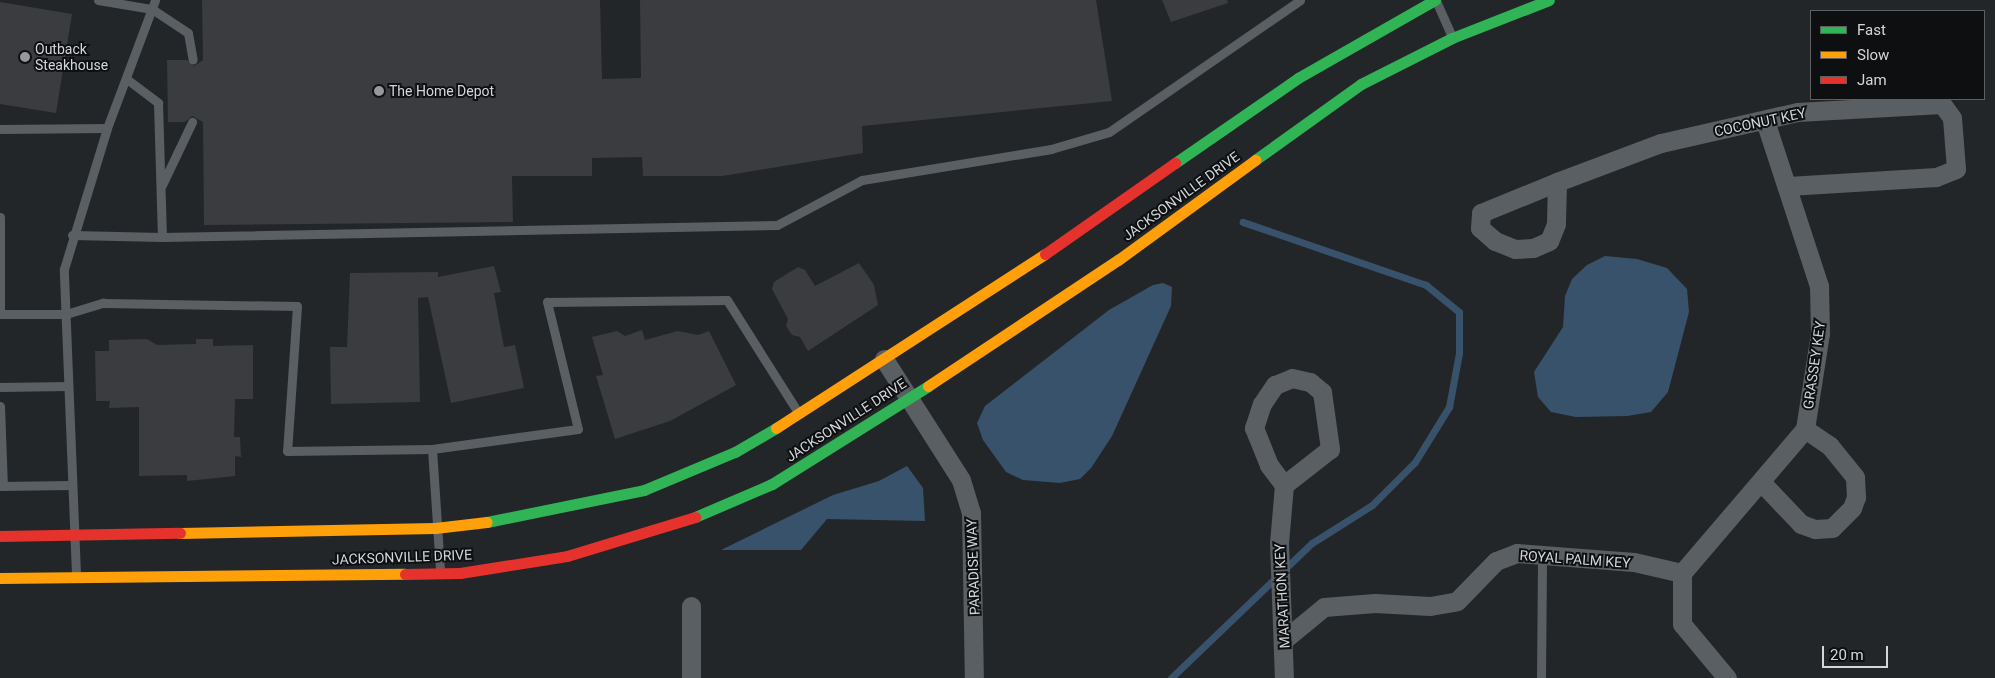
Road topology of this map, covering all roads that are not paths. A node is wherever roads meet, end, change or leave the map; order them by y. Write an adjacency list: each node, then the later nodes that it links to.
1 (98, 0): 5 (lane)
2 (1300, 0): 18 (lane)
3 (1436, 0): 6 (lane); 21 (street, JACKSONVILLE DRIVE)
4 (1549, 0): 6 (street, JACKSONVILLE DRIVE)
5 (153, 4): 7 (lane); 8 (lane)
6 (1452, 38): 24 (street, JACKSONVILLE DRIVE)
7 (193, 60)
8 (128, 80): 11 (lane); 15 (lane)
9 (1765, 121): 13 (street, COCONUT KEY); 14 (street, GRASSEY KEY); 14 (street, COCONUT KEY)
10 (192, 122): 15 (lane)
11 (107, 128): 12 (lane); 17 (lane)
12 (0, 129)
13 (1557, 182)
14 (1788, 186): 27 (street, GRASSEY KEY)
15 (160, 187): 18 (lane)
16 (0, 217): 19 (lane)
17 (72, 235): 18 (lane); 20 (lane)
18 (162, 238)
19 (0, 314): 20 (lane)
20 (66, 314): 22 (lane); 28 (lane)
21 (884, 359): 24 (street, PARADISE WAY); 26 (street, JACKSONVILLE DRIVE)
22 (68, 386): 23 (lane); 30 (lane)
23 (0, 387)
24 (908, 398): 38 (street, JACKSONVILLE DRIVE); 44 (street, PARADISE WAY)
25 (0, 406): 32 (lane)
26 (800, 415): 28 (lane); 33 (street, JACKSONVILLE DRIVE)
27 (1805, 429): 29 (street, GRASSEY KEY); 29 (street)
28 (432, 449): 33 (lane)
29 (1762, 484): 37 (street, GRASSEY KEY)
30 (71, 485): 32 (lane); 35 (lane)
31 (1284, 485): 31 (street); 42 (street, MARATHON KEY)
32 (1, 486)
33 (435, 528): 35 (street, JACKSONVILLE DRIVE); 38 (lane)
34 (0, 536): 35 (street, JACKSONVILLE DRIVE)
35 (74, 536): 40 (lane)
36 (1542, 555): 37 (street, ROYAL PALM KEY); 42 (street, ROYAL PALM KEY); 46 (lane)
37 (1682, 572): 47 (street)
38 (440, 573): 40 (street, JACKSONVILLE DRIVE)
39 (0, 578): 40 (street, JACKSONVILLE DRIVE)
40 (76, 578)
41 (691, 606): 43 (street)
42 (1285, 639): 45 (street, MARATHON KEY)
43 (691, 678)
44 (974, 678)
45 (1284, 678)
46 (1541, 678)
47 (1727, 678)

